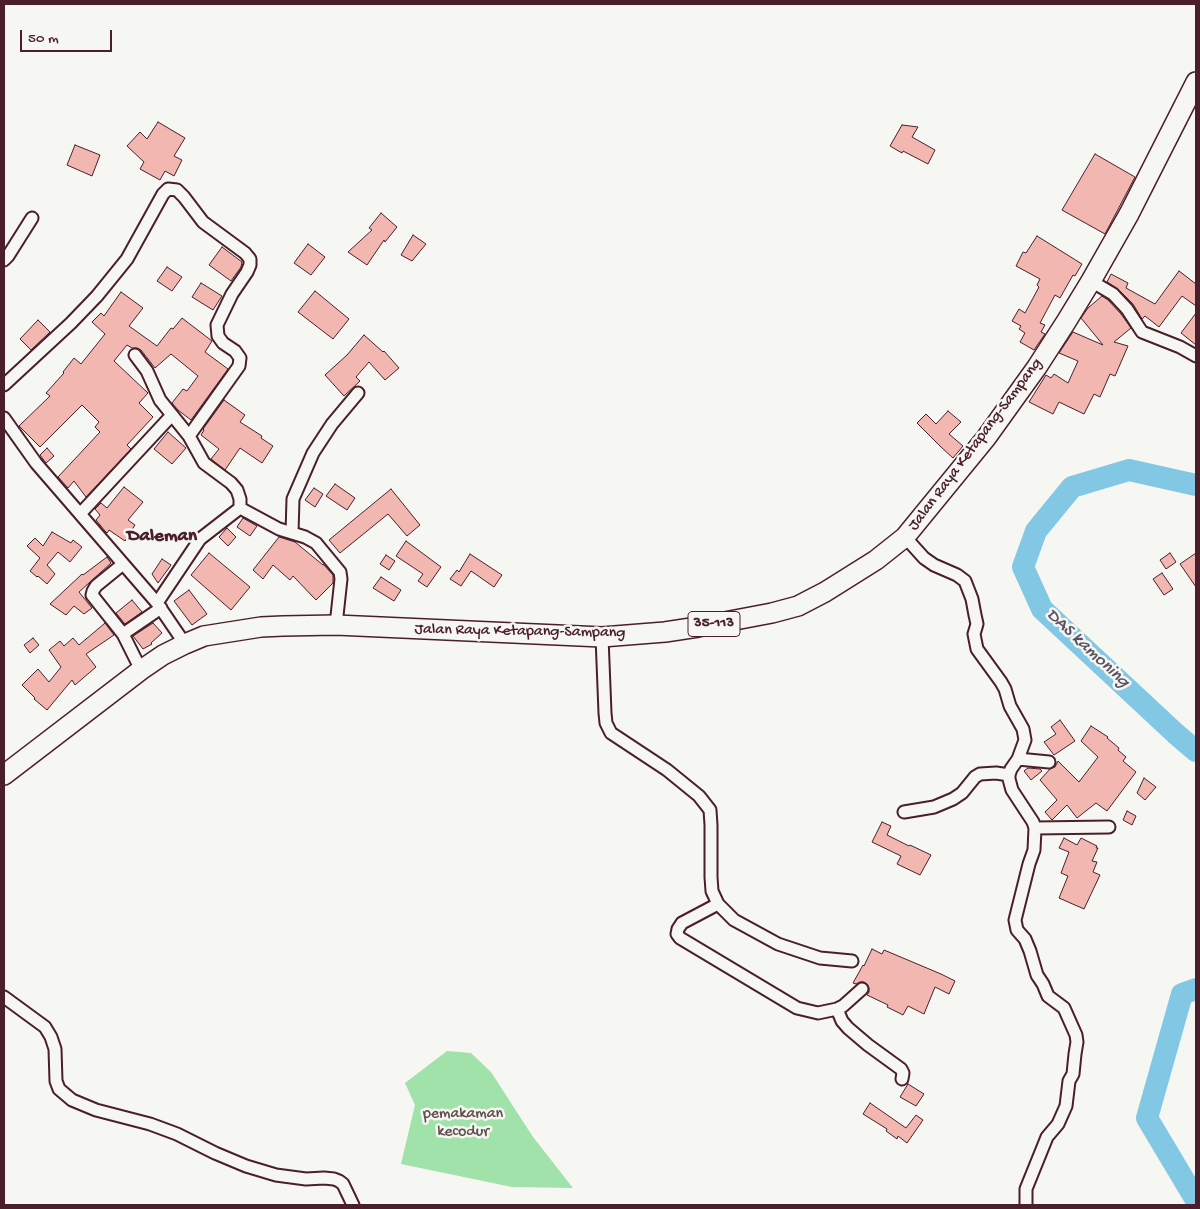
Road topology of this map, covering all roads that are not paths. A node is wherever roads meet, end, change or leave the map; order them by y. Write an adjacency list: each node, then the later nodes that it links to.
1 (1196, 82): 4 (main road, Jalan Raya Ketapang-Sampang / 35-113)
2 (32, 218): 3 (street)
3 (4, 260)
4 (1091, 281): 6 (street); 15 (main road, Jalan Raya Ketapang-Sampang / 35-113)
5 (135, 355): 9 (street)
6 (1196, 356)
7 (4, 385): 11 (street)
8 (358, 393): 14 (street)
9 (172, 415): 11 (street); 13 (street)
10 (4, 418): 13 (street)
11 (189, 436): 12 (street)
12 (240, 508): 14 (street); 17 (street)
13 (80, 514): 16 (street)
14 (292, 532): 18 (street)
15 (905, 537): 20 (main road, Jalan Raya Ketapang-Sampang / 35-113); 23 (street)
16 (124, 564): 17 (street); 19 (street)
17 (159, 605): 19 (street); 21 (street)
18 (336, 625): 20 (main road, Jalan Raya Ketapang-Sampang / 35-113); 21 (main road, Jalan Raya Ketapang-Sampang / 35-113)
19 (123, 634): 22 (street)
20 (602, 637): 30 (street)
21 (185, 644): 22 (main road, Jalan Raya Ketapang-Sampang / 35-113)
22 (141, 670): 25 (main road, Jalan Raya Ketapang-Sampang / 35-113)
23 (1018, 759): 24 (street); 26 (street)
24 (1049, 762)
25 (4, 775)
26 (1009, 775): 27 (street); 28 (street)
27 (904, 812)
28 (1035, 828): 29 (street); 37 (street)
29 (1109, 828)
30 (718, 904): 31 (street); 34 (street)
31 (852, 961)
32 (862, 988): 34 (street)
33 (4, 997): 36 (street)
34 (837, 1009): 35 (street)
35 (902, 1079)
36 (353, 1205)
37 (1026, 1205)

